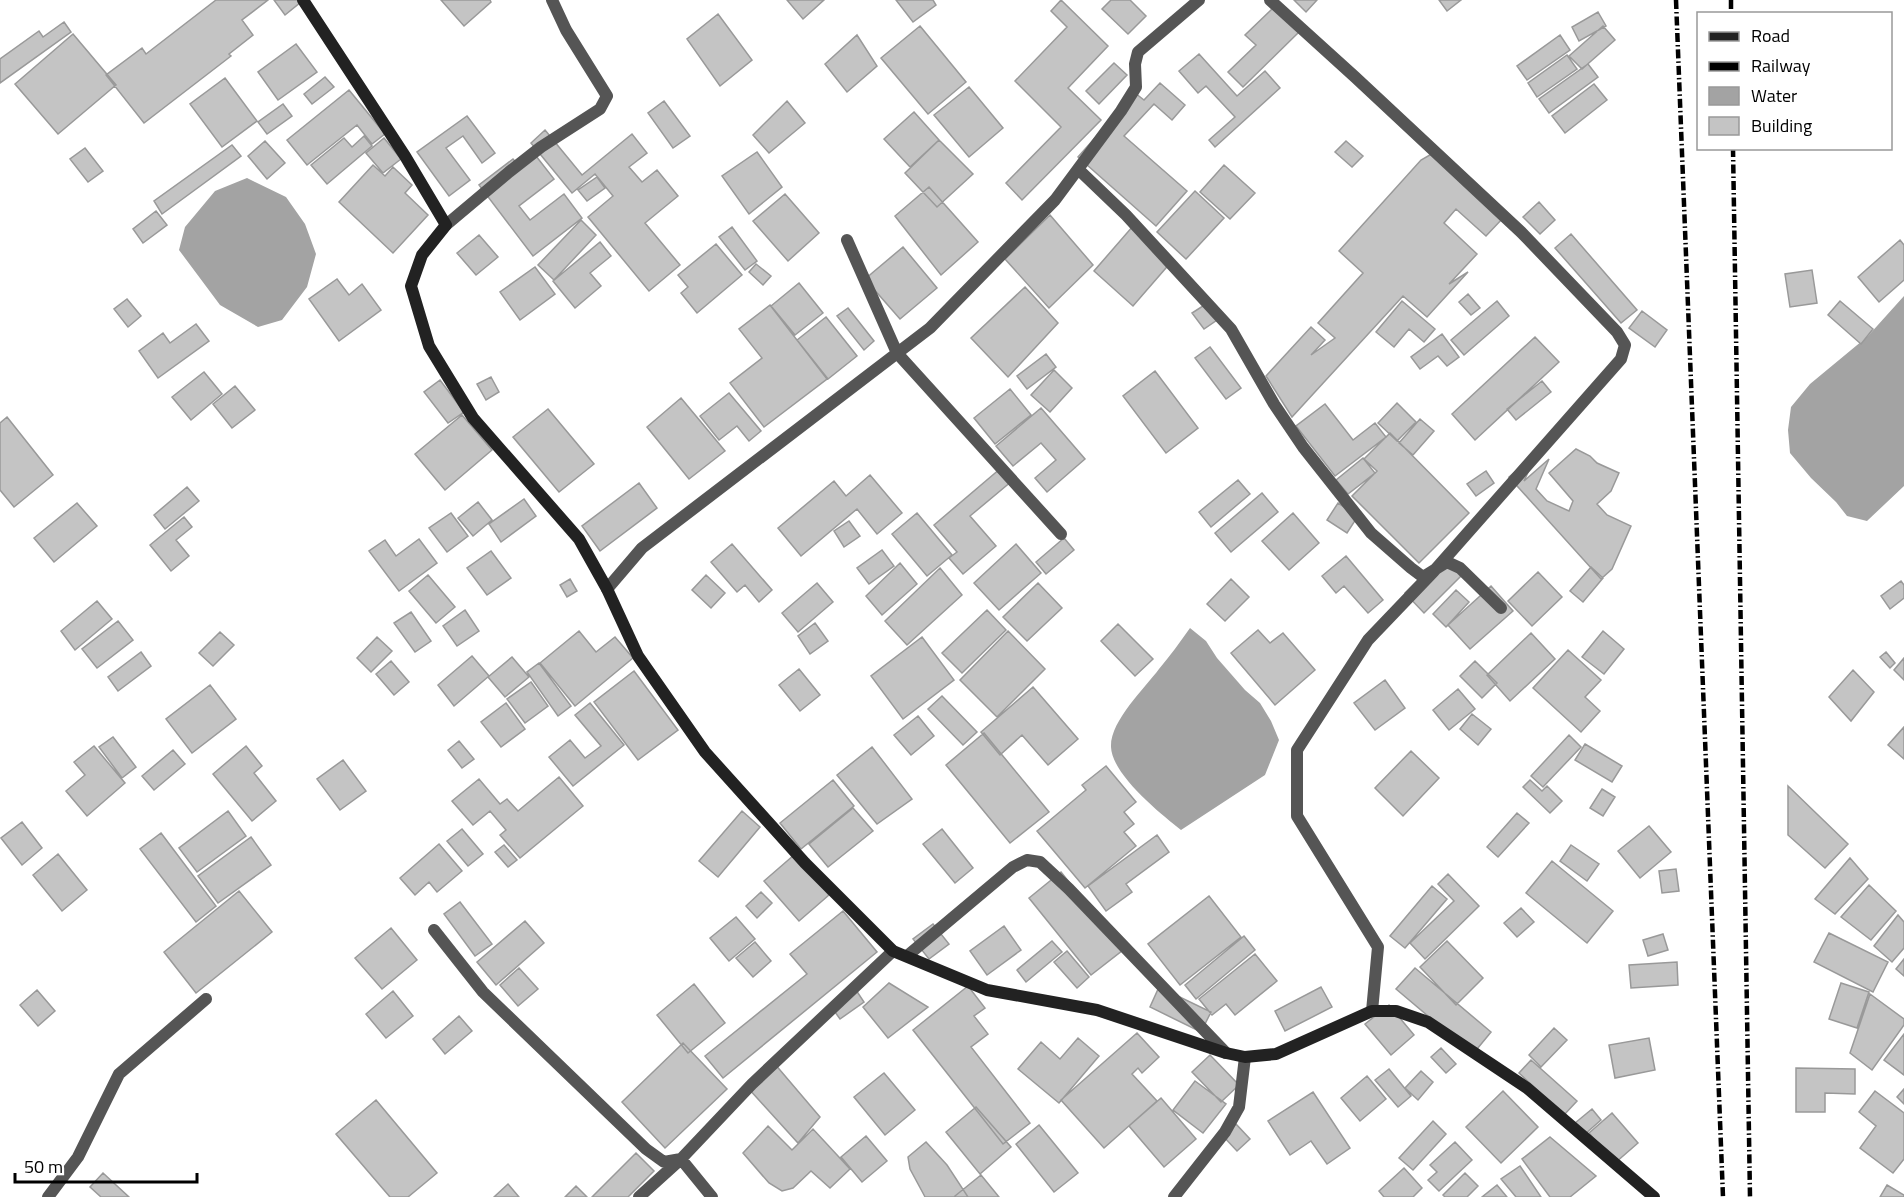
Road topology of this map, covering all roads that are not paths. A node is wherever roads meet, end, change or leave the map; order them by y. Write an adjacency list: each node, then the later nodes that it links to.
1 (303, 0): 6 (main road)
2 (552, 0): 6 (street)
3 (1198, 0): 5 (street)
4 (1270, 0): 10 (street)
5 (1078, 169): 8 (street); 10 (street)
6 (446, 225): 11 (main road)
7 (847, 240): 8 (street)
8 (897, 353): 9 (street); 11 (street)
9 (1061, 534)
10 (1434, 571): 12 (street); 17 (street)
11 (607, 589): 14 (main road)
12 (1502, 608)
13 (434, 930): 20 (street)
14 (893, 951): 15 (main road); 20 (street)
15 (907, 956): 18 (main road); 18 (street)
16 (206, 999): 21 (street)
17 (1372, 1011): 19 (main road); 25 (main road)
18 (1226, 1053): 19 (main road)
19 (1245, 1057): 24 (street)
20 (681, 1159): 22 (street); 23 (street)
21 (48, 1197)
22 (639, 1197)
23 (712, 1197)
24 (1174, 1197)
25 (1654, 1197)

